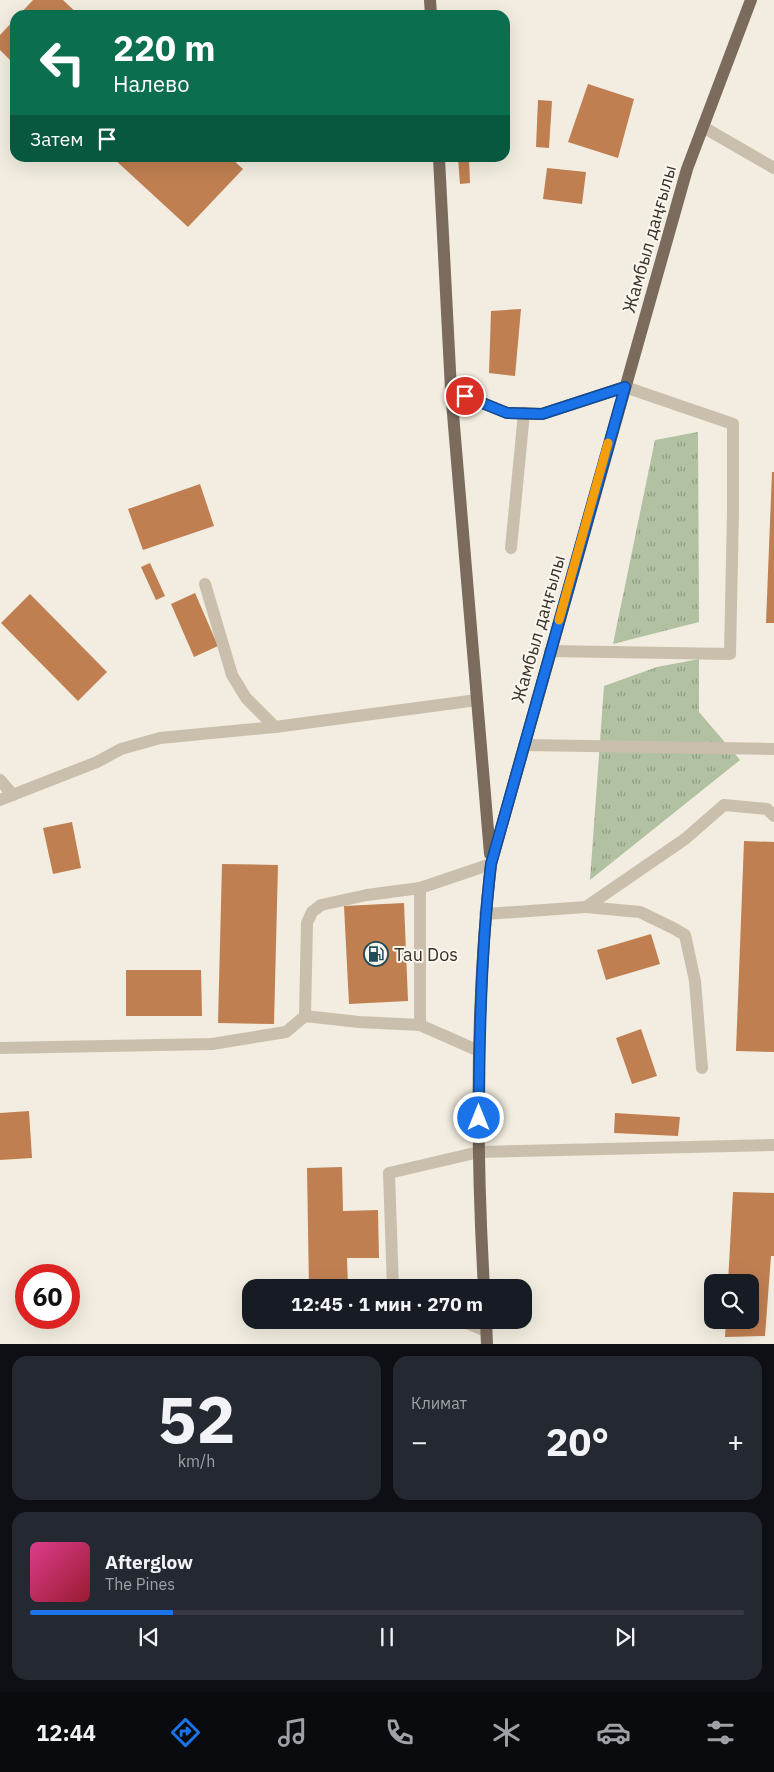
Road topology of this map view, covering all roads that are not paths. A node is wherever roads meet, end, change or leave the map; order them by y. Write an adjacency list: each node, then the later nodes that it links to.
1 (751, 0): 2 (main road, Жамбыл даңғылы)
2 (703, 127): 4 (street); 5 (main road, Жамбыл даңғылы)
3 (439, 162): 6 (main road)
4 (774, 168)
5 (625, 387): 7 (main road); 10 (main road, Жамбыл даңғылы); 10 (street)
6 (451, 390): 7 (main road); 11 (main road)
7 (524, 414): 8 (street)
8 (511, 548)
9 (205, 584): 12 (street)
10 (550, 651): 13 (main road, Жамбыл даңғылы)
11 (477, 700): 12 (street); 19 (main road)
12 (275, 727): 16 (street)
13 (524, 745): 14 (street); 19 (main road, Жамбыл даңғылы)
14 (774, 749)
15 (0, 780): 16 (street)
16 (13, 795): 17 (street)
17 (0, 800)
18 (774, 816): 21 (street)
19 (491, 864): 20 (street); 22 (main road, Жамбыл даңғылы)
20 (420, 888): 23 (street); 24 (street)
21 (586, 907): 22 (street); 27 (street)
22 (485, 914): 26 (main road, Жамбыл даңғылы)
23 (305, 1016): 24 (street); 25 (street)
24 (420, 1024): 26 (street)
25 (0, 1048)
26 (479, 1051): 29 (main road, Жамбыл даңғылы)
27 (702, 1068)
28 (774, 1145): 29 (street)
29 (479, 1152): 30 (street); 31 (main road, Жамбыл даңғылы)
30 (392, 1279)
31 (483, 1279)
32 (486, 1329): 33 (main road)
33 (487, 1344)

